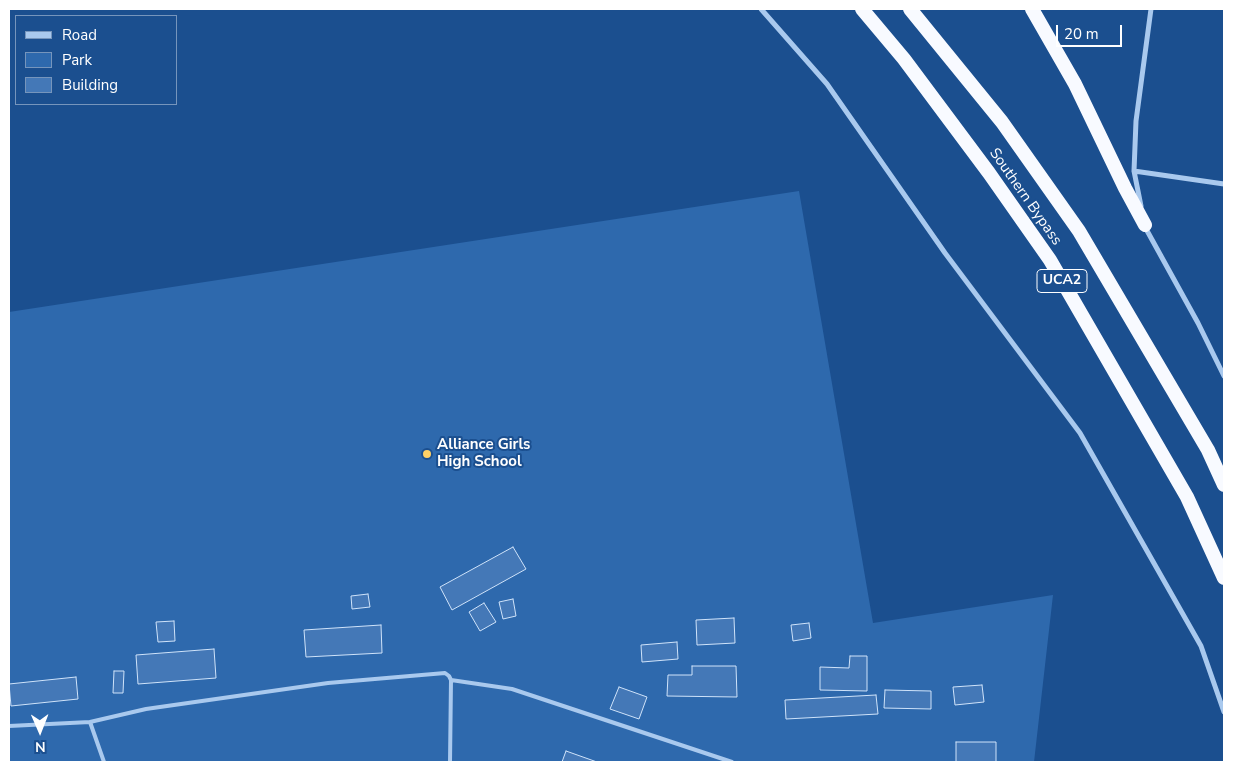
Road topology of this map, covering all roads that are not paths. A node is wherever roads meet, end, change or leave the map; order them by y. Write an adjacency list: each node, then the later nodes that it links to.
1 (761, 9): 13 (street)
2 (862, 9): 11 (highway, Southern Bypass / UCA2)
3 (910, 9): 10 (highway, Southern Bypass / UCA2)
4 (1032, 9): 8 (highway)
5 (1151, 9): 6 (street)
6 (1134, 171): 7 (street); 8 (street)
7 (1224, 184)
8 (1145, 225): 9 (street)
9 (1224, 376)
10 (1224, 485)
11 (1224, 578)
12 (451, 680): 14 (lane); 17 (lane); 18 (lane)
13 (1224, 712)
14 (90, 722): 15 (lane); 16 (lane)
15 (9, 726)
16 (104, 762)
17 (450, 762)
18 (732, 762)

